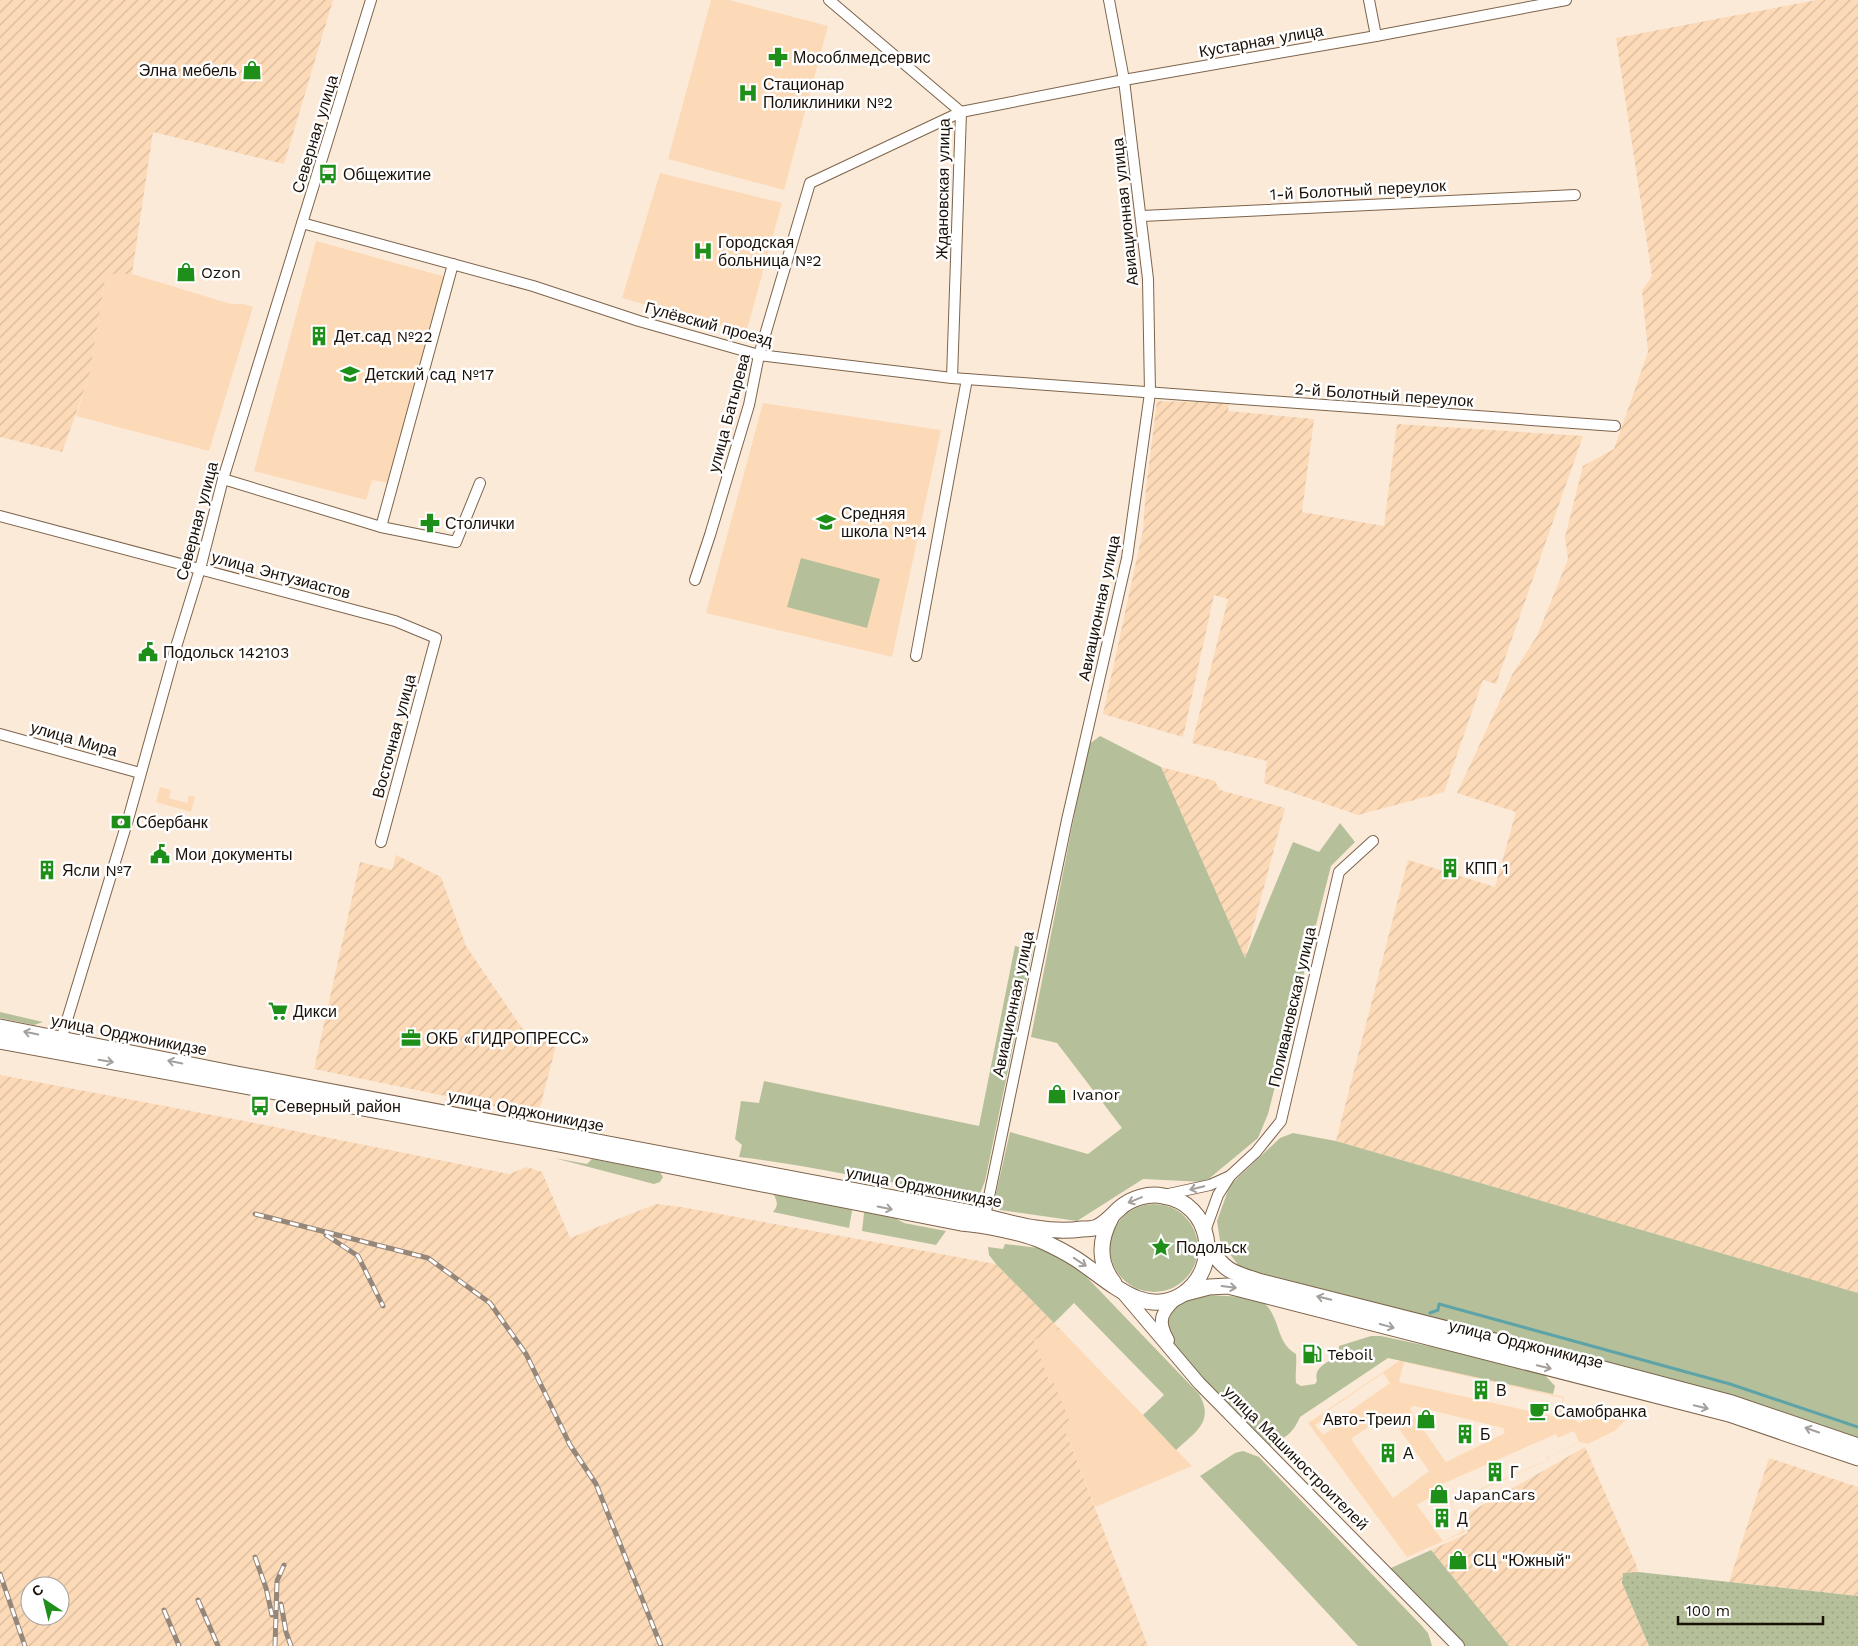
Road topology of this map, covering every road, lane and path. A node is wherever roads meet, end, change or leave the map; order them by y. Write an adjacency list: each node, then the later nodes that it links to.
1 (371, 0): 12 (street, Северная улица)
2 (829, 0): 9 (street, Ждановская улица)
3 (1109, 0): 8 (street, Авиационная улица)
4 (1369, 0): 7 (street)
5 (1566, 0): 6 (street, Кустарная улица)
6 (1551, 1): 7 (street, Кустарная улица)
7 (1376, 36): 8 (street, Кустарная улица)
8 (1124, 80): 9 (street, Кустарная улица); 11 (street, Авиационная улица)
9 (961, 112): 14 (street, улица Батырева); 15 (street, Ждановская улица)
10 (1575, 194): 11 (street, 1-й Болотный переулок)
11 (1142, 216): 17 (street, Авиационная улица)
12 (302, 223): 13 (street, Гулёвский проезд); 19 (street, Северная улица)
13 (453, 264): 14 (street, Гулёвский проезд); 22 (street)
14 (759, 354): 15 (street, Гулёвский проезд); 24 (street, улица Батырева)
15 (952, 378): 16 (street, Гулёвский проезд)
16 (967, 379): 17 (street, Гулёвский проезд); 26 (street)
17 (1150, 393): 18 (street, 2-й Болотный переулок); 36 (street, Авиационная улица)
18 (1615, 426)
19 (223, 480): 22 (street); 23 (street, Северная улица)
20 (480, 483): 22 (street)
21 (0, 516): 23 (street, улица Энтузиастов)
22 (381, 527)
23 (200, 569): 25 (street, улица Энтузиастов); 28 (street, Северная улица)
24 (695, 580)
25 (436, 638): 30 (street, Восточная улица)
26 (916, 656)
27 (0, 734): 28 (street, улица Мира)
28 (140, 773): 33 (street, Северная улица)
29 (1373, 841): 34 (street, Поливановская улица)
30 (381, 842)
31 (0, 1027): 33 (main road, улица Орджоникидзе, one-way to 31)
32 (0, 1041): 33 (main road, улица Орджоникидзе)
33 (60, 1046): 36 (main road, улица Орджоникидзе, one-way to 33); 38 (main road, улица Орджоникидзе, one-way to 38)
34 (1230, 1176): 35 (street, one-way to 35); 39 (street)
35 (1163, 1196): 37 (main road, one-way to 37); 39 (main road)
36 (985, 1216): 38 (main road, улица Орджоникидзе)
37 (1112, 1216): 38 (main road); 40 (main road)
38 (1043, 1235): 40 (main road, one-way to 40)
39 (1206, 1238): 41 (main road); 43 (main road, улица Орджоникидзе, one-way to 39)
40 (1118, 1288): 41 (main road); 42 (street, улица Машиностроителей)
41 (1182, 1294): 42 (street); 44 (main road, улица Орджоникидзе, one-way to 44)
42 (1198, 1383): 45 (street, улица Машиностроителей)
43 (1858, 1446)
44 (1858, 1458)
45 (1458, 1646)

